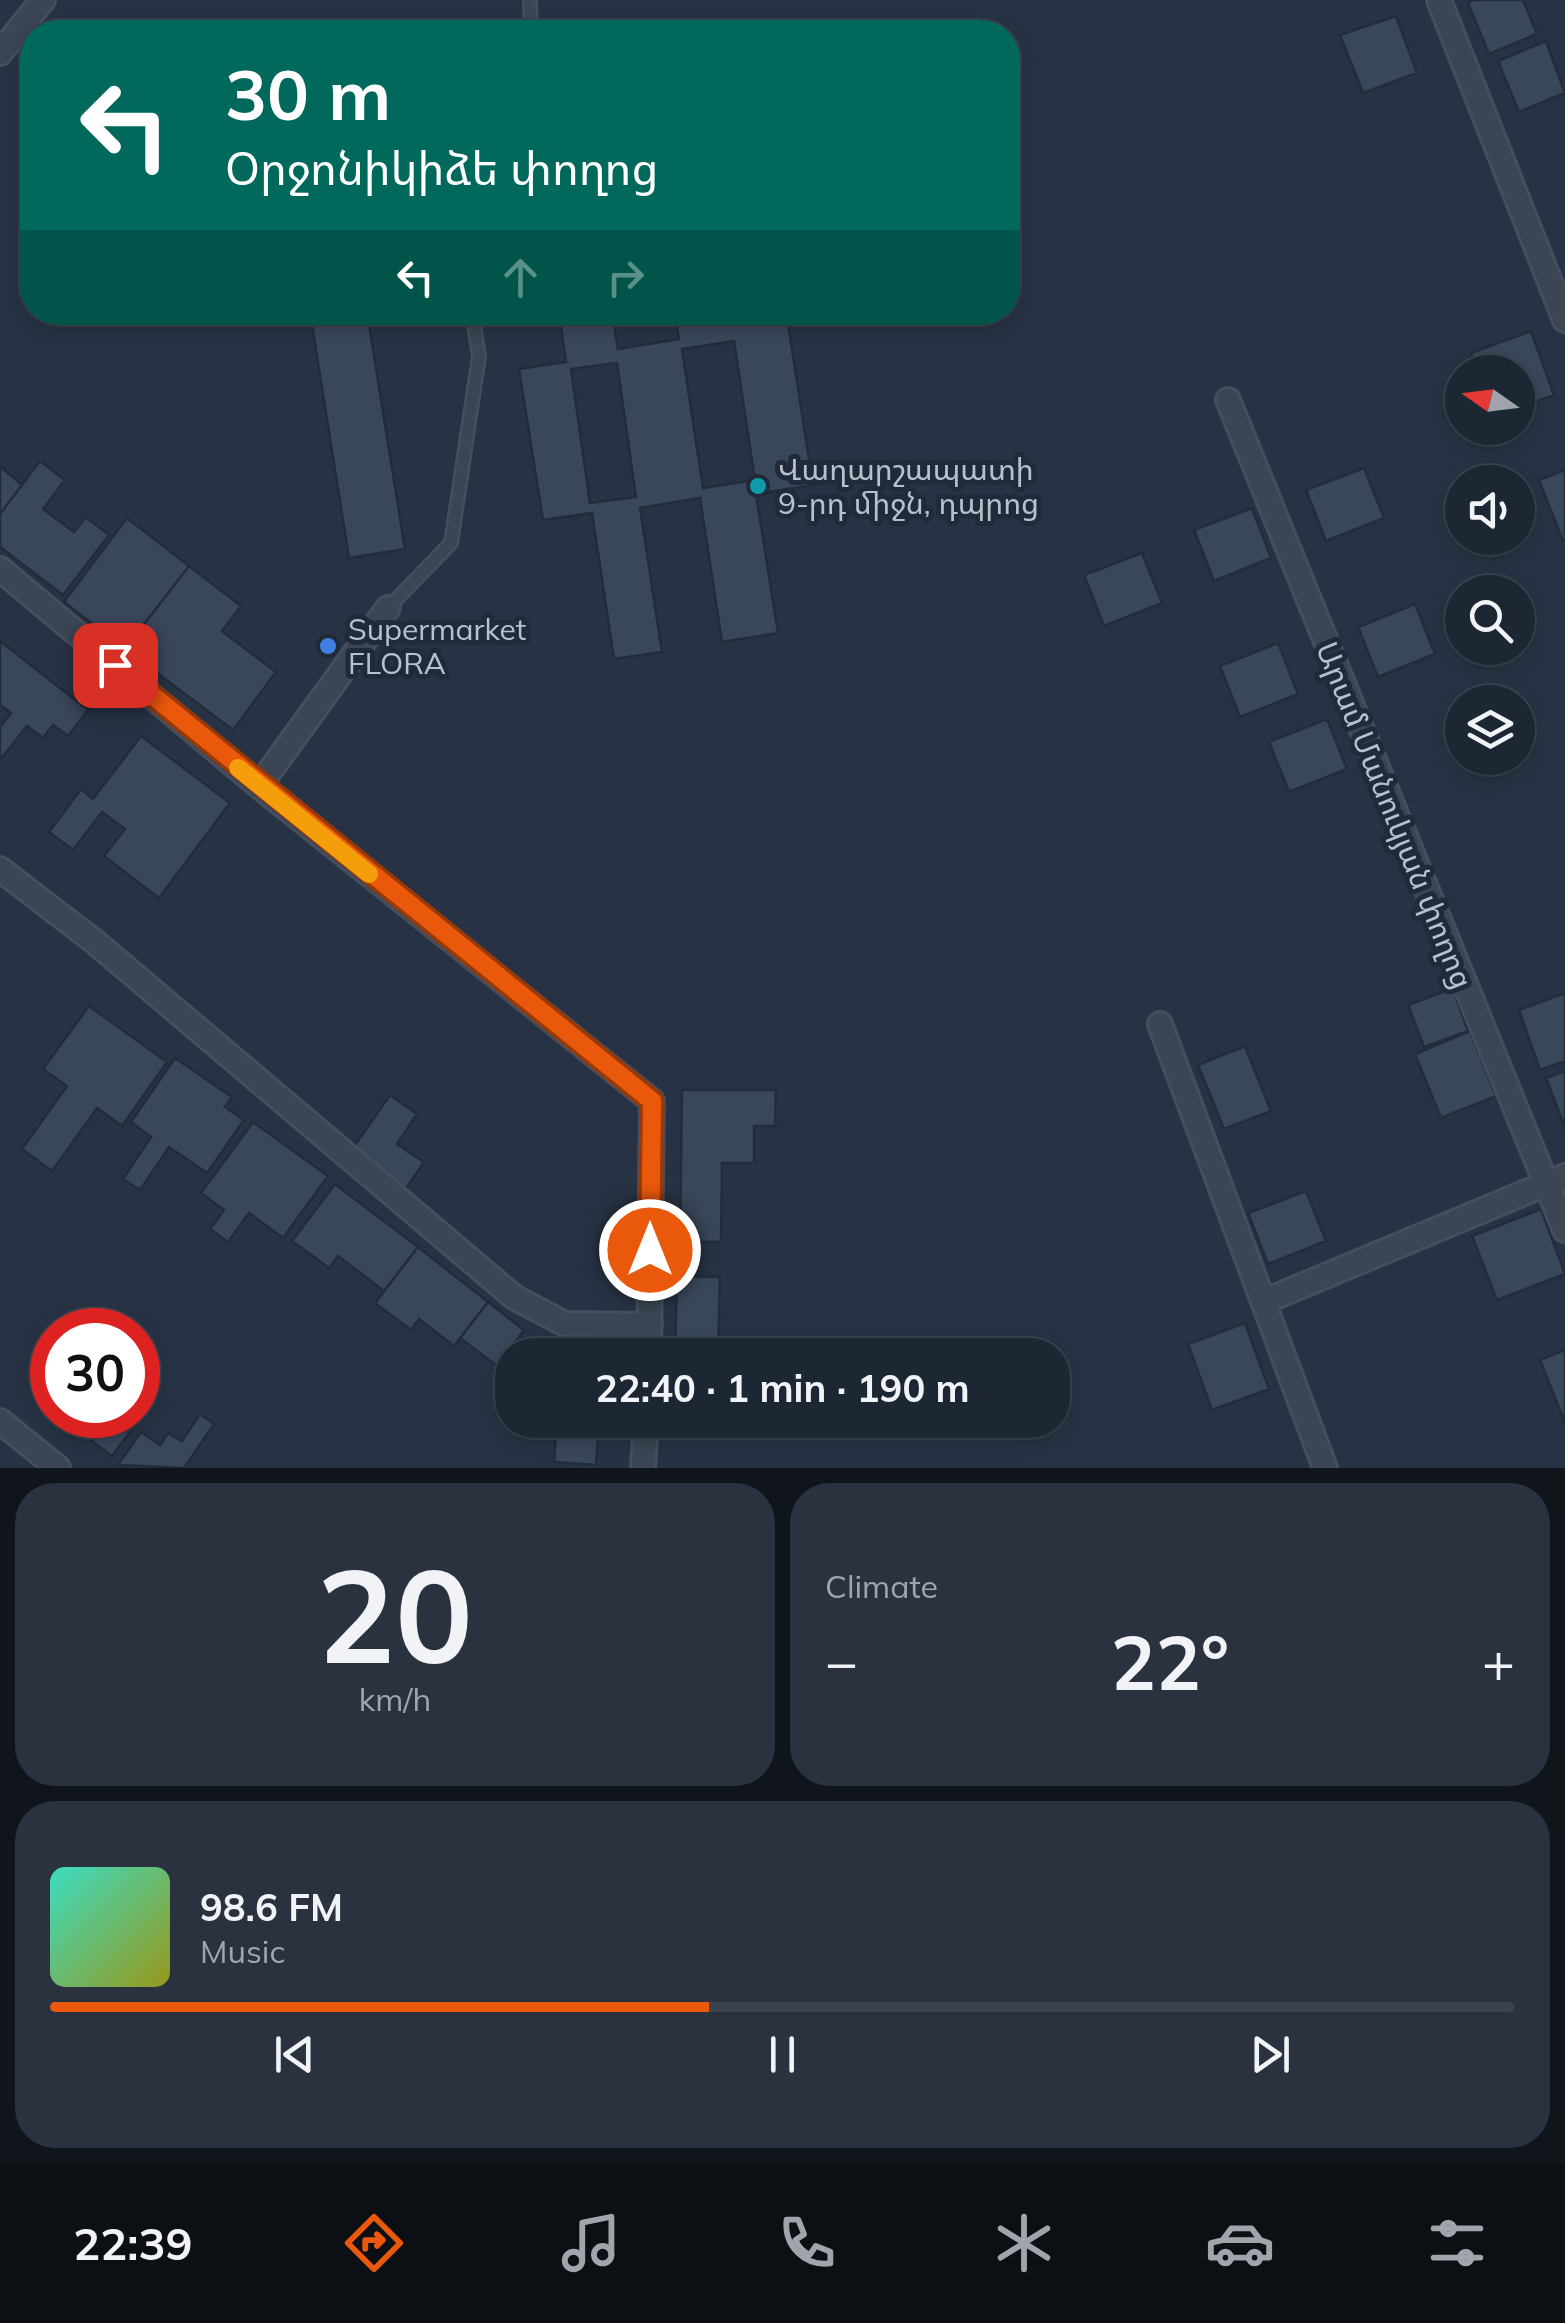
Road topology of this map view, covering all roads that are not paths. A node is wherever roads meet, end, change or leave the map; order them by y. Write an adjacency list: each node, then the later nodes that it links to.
1 (43, 0): 3 (street)
2 (1440, 0): 6 (street)
3 (27, 20)
4 (20, 28): 5 (street)
5 (0, 53)
6 (1563, 310)
7 (474, 325): 10 (lane)
8 (1228, 400): 14 (street, Արամ Մանուկյան փողոց)
9 (0, 569): 11 (street)
10 (388, 608): 11 (street)
11 (259, 786): 17 (street)
12 (0, 870): 17 (street)
13 (1160, 1024): 16 (street)
14 (1556, 1179): 15 (street, Արամ Մանուկյան փողոց); 16 (street)
15 (1565, 1230)
16 (1263, 1302): 23 (street)
17 (650, 1325): 18 (street)
18 (649, 1338)
19 (0, 1421): 21 (street)
20 (645, 1438): 22 (street)
21 (58, 1468)
22 (644, 1468)
23 (1326, 1468)

